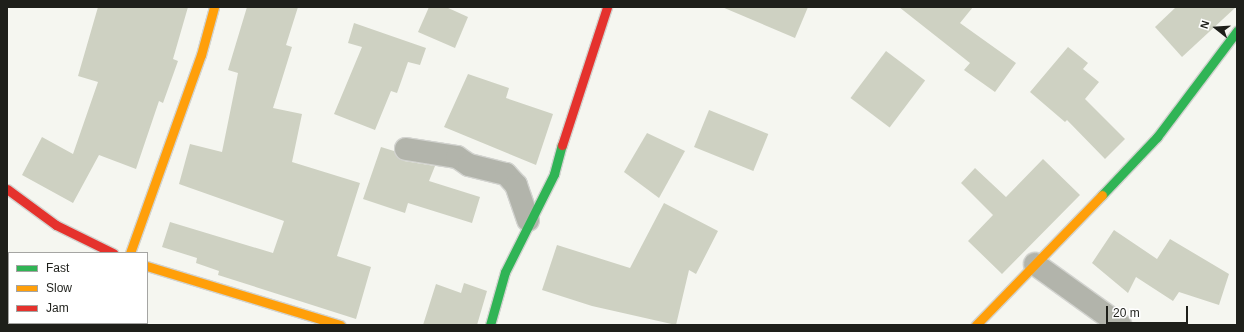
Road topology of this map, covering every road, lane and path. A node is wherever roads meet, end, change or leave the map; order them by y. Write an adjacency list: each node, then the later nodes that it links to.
1 (214, 7): 8 (street)
2 (608, 7): 6 (street)
3 (1237, 31): 9 (street)
4 (406, 149): 6 (street)
5 (7, 189): 7 (street)
6 (528, 220): 12 (street)
7 (111, 252)
8 (130, 252)
9 (1035, 264): 13 (street); 14 (street)
10 (148, 266): 11 (street)
11 (340, 325)
12 (490, 325)
13 (976, 325)
14 (1120, 325)

